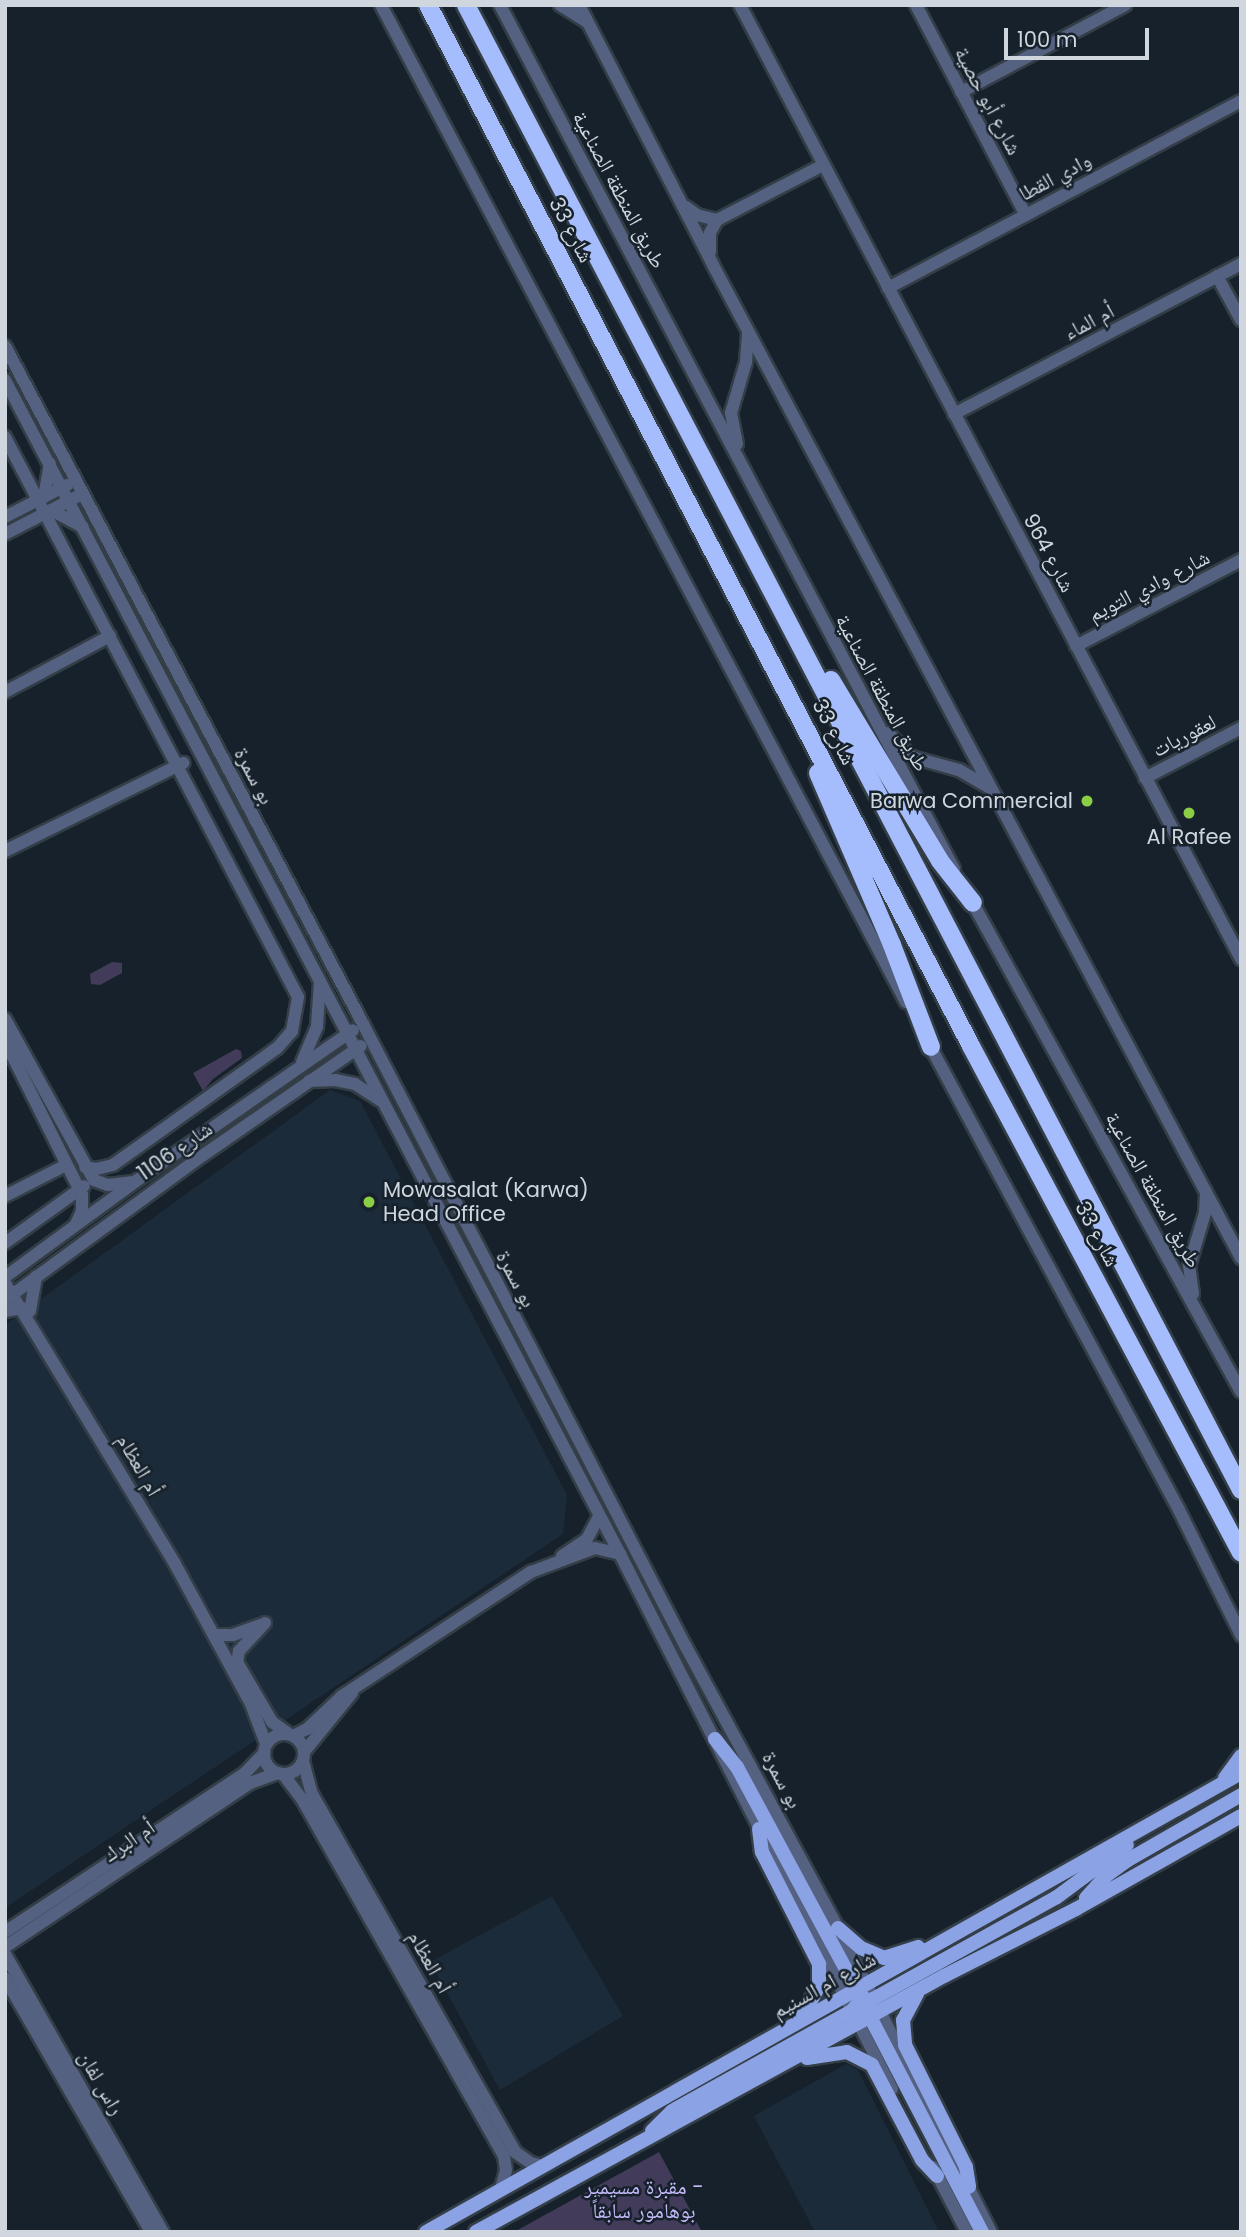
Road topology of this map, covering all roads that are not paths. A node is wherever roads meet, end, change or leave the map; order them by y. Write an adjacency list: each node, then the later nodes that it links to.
1 (381, 5): 58 (street)
2 (428, 5): 43 (highway, شارع 33)
3 (466, 5): 39 (highway, شارع 33)
4 (500, 5): 29 (street, طريق المنطقة الصناعية)
5 (560, 5): 10 (street)
6 (579, 5): 10 (street)
7 (740, 5): 13 (street, شارع 964)
8 (916, 5): 11 (street, شارع أبو حصية)
9 (1125, 5): 11 (street)
10 (589, 23): 14 (street)
11 (961, 92): 15 (street, شارع أبو حصية)
12 (1241, 101): 15 (street, وادي القطا)
13 (823, 165): 16 (street); 20 (street, شارع 964)
14 (680, 201): 16 (street); 18 (street)
15 (1026, 215): 20 (street, وادي القطا)
16 (717, 220): 18 (street)
17 (1241, 264): 19 (street, أم الماء)
18 (713, 265): 22 (street)
19 (1217, 276): 21 (street); 25 (street, أم الماء)
20 (888, 288): 25 (street, شارع 964)
21 (1241, 320)
22 (748, 330): 29 (street); 48 (street)
23 (5, 345): 28 (street, بو سمرة)
24 (5, 380): 27 (street, بو سمرة)
25 (954, 414): 41 (street, شارع 964)
26 (5, 437): 32 (street)
27 (50, 464): 30 (street, بو سمرة); 32 (street)
28 (76, 480): 30 (street); 31 (street, بو سمرة)
29 (749, 481): 44 (street, طريق المنطقة الصناعية)
30 (63, 488): 32 (street); 33 (street, بو سمرة)
31 (84, 493): 33 (street); 54 (street, بو سمرة)
32 (41, 498): 34 (street); 35 (street)
33 (69, 501): 34 (street); 36 (street, بو سمرة)
34 (48, 512): 36 (street); 37 (street); 40 (street)
35 (5, 517)
36 (83, 527): 52 (street, بو سمرة)
37 (5, 534)
38 (1241, 560): 41 (street, شارع وادي التويم)
39 (794, 633): 50 (highway); 79 (highway, شارع 33)
40 (110, 636): 42 (street); 46 (street)
41 (1076, 646): 47 (street, شارع 964)
42 (5, 692)
43 (790, 698): 58 (highway); 81 (highway, شارع 33)
44 (864, 701): 48 (street); 50 (street, طريق المنطقة الصناعية)
45 (1241, 728): 47 (street, لعقوريات)
46 (181, 764): 49 (street); 64 (street)
47 (1146, 778): 51 (street, شارع 964)
48 (996, 793): 68 (street)
49 (5, 851)
50 (972, 903): 77 (street, طريق المنطقة الصناعية)
51 (1241, 959)
52 (320, 980): 55 (street, بو سمرة); 60 (street)
53 (5, 1019): 64 (street)
54 (363, 1024): 55 (street, شارع 1106); 56 (street, بو سمرة)
55 (348, 1034): 59 (street, بو سمرة); 60 (street, شارع 1106)
56 (371, 1040): 59 (street, شارع 1106); 105 (street, بو سمرة)
57 (5, 1041): 63 (street)
58 (931, 1047): 84 (street)
59 (356, 1048): 61 (street, شارع 1106); 62 (street, بو سمرة)
60 (300, 1066): 66 (street, شارع 1106)
61 (309, 1081): 62 (street); 73 (street, شارع 1106)
62 (386, 1107): 80 (street, بو سمرة)
63 (65, 1165): 67 (street); 69 (street)
64 (85, 1167): 65 (street)
65 (94, 1180): 66 (street); 67 (street)
66 (136, 1181): 70 (street, شارع 1106)
67 (79, 1189): 70 (street); 71 (street)
68 (1206, 1192): 72 (street); 77 (street)
69 (5, 1196)
70 (76, 1225): 74 (street, شارع 1106)
71 (5, 1243)
72 (1241, 1258)
73 (36, 1277): 74 (street, شارع 1106); 75 (street)
74 (10, 1286): 75 (street, أم العظام)
75 (26, 1309): 76 (street); 85 (street, أم العظام)
76 (5, 1311)
77 (1197, 1311): 78 (street, طريق المنطقة الصناعية)
78 (1241, 1392)
79 (1241, 1490)
80 (599, 1516): 82 (street, بو سمرة); 83 (street)
81 (1241, 1553)
82 (620, 1554): 83 (street); 88 (street, بو سمرة)
83 (556, 1561): 86 (street)
84 (1241, 1634)
85 (214, 1635): 87 (street); 89 (street, أم العظام)
86 (354, 1690): 87 (street); 91 (street)
87 (291, 1735): 89 (street); 91 (street)
88 (715, 1739): 99 (street, بو سمرة); 111 (main road)
89 (265, 1749): 93 (street); 103 (street, أم البرك)
90 (1241, 1756): 94 (main road)
91 (303, 1757): 93 (street); 104 (street, أم العظام)
92 (1241, 1773): 94 (main road, شارع ام السنيم)
93 (281, 1774): 103 (street, أم البرك); 104 (street, أم العظام)
94 (1216, 1786): 96 (main road, شارع ام السنيم)
95 (1241, 1795): 101 (main road)
96 (1172, 1810): 102 (main road, شارع ام السنيم); 111 (main road)
97 (1241, 1816): 100 (main road, شارع ام السنيم)
98 (1241, 1828): 100 (main road)
99 (759, 1829): 111 (street, بو سمرة); 112 (main road)
100 (1191, 1843): 101 (main road, شارع ام السنيم)
101 (1076, 1909): 109 (main road, شارع ام السنيم)
102 (989, 1916): 105 (main road); 111 (main road, شارع ام السنيم)
103 (35, 1921): 106 (street, أم البرك); 107 (street, أم البرك)
104 (378, 1921): 115 (street, أم العظام); 118 (street, أم العظام)
105 (838, 1928): 111 (street, بو سمرة)
106 (5, 1932)
107 (5, 1947)
108 (5, 1954): 120 (street, راس لفان)
109 (944, 1976): 111 (main road, شارع ام السنيم); 117 (main road)
110 (5, 1978): 119 (street, راس لفان)
111 (863, 2004): 112 (main road, شارع ام السنيم); 113 (main road, شارع ام السنيم); 114 (main road); 116 (street, بو سمرة); 117 (street, بو سمرة); 124 (main road)
112 (798, 2023): 115 (main road, شارع ام السنيم)
113 (779, 2068): 114 (main road, شارع ام السنيم); 116 (main road)
114 (643, 2141): 122 (main road, شارع ام السنيم)
115 (543, 2166): 118 (main road, شارع ام السنيم)
116 (937, 2176): 123 (street, بو سمرة)
117 (969, 2188): 125 (street, بو سمرة)
118 (502, 2189): 121 (main road, شارع ام السنيم)
119 (151, 2232)
120 (163, 2232)
121 (426, 2232)
122 (476, 2232)
123 (967, 2232)
124 (982, 2232)
125 (991, 2232)

